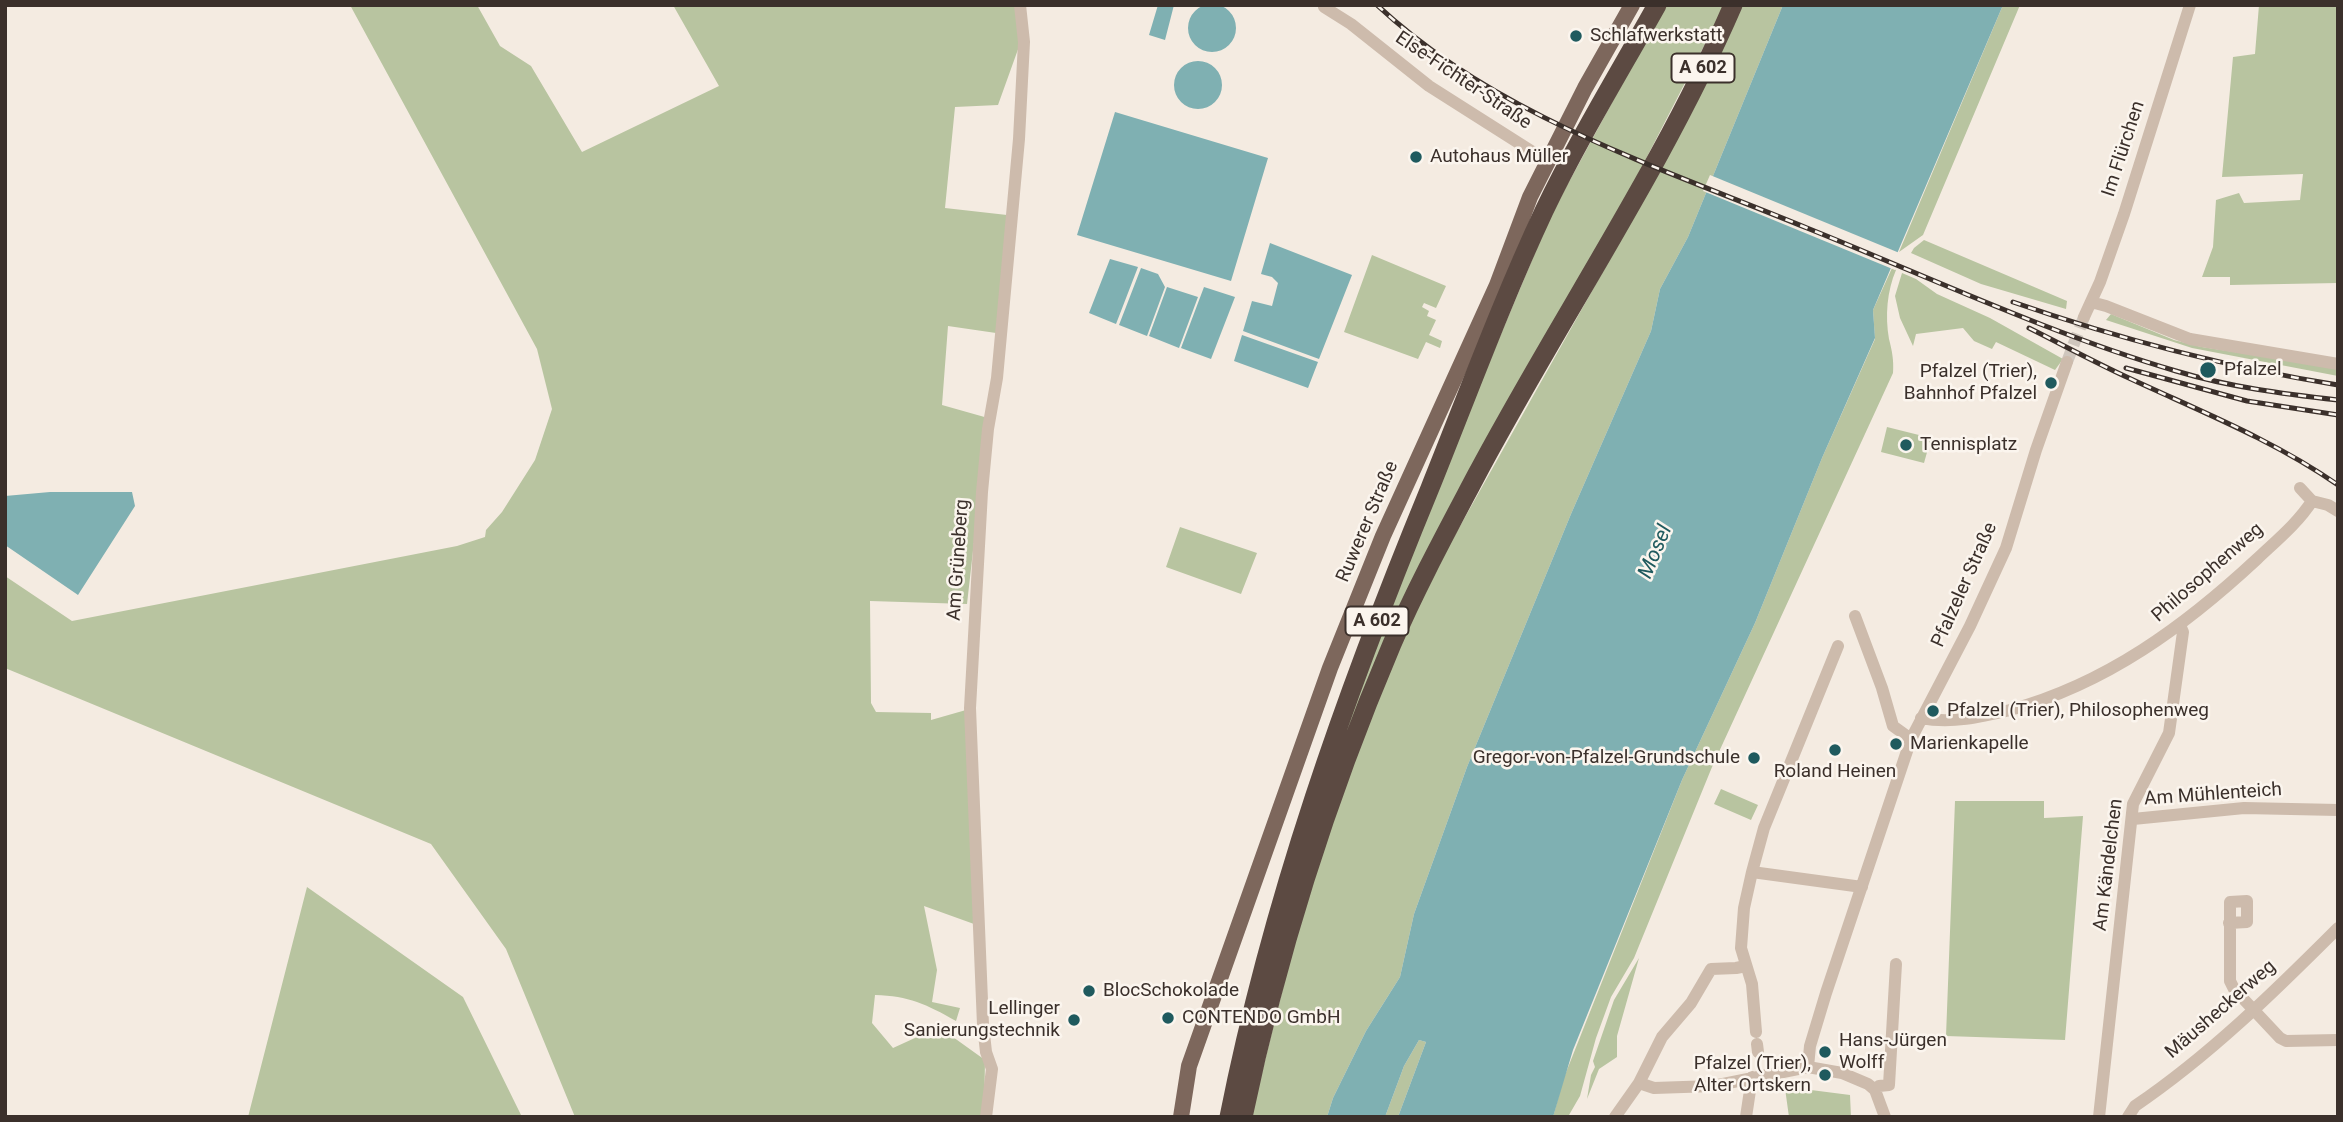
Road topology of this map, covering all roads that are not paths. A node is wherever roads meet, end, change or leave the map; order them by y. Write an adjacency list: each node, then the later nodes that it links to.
1 (1020, 5): 35 (street, Am Grüneberg)
2 (1632, 5): 7 (main road, Ruwerer Straße)
3 (1657, 5): 37 (highway, A 602)
4 (1732, 5): 38 (highway, A 602)
5 (2190, 5): 8 (street, Im Flürchen)
6 (1324, 7): 7 (street, Else-Fichter-Straße)
7 (1547, 161): 36 (main road, Ruwerer Straße)
8 (2091, 302): 9 (street); 11 (street)
9 (2084, 317)
10 (2067, 362): 18 (street, Pfalzeler Straße)
11 (2338, 364)
12 (2300, 488): 13 (street)
13 (2312, 501): 14 (street); 16 (street, Philosophenweg)
14 (2338, 511)
15 (1856, 616): 19 (street)
16 (2180, 625): 18 (street, Philosophenweg); 21 (street, Am Kändelchen)
17 (1838, 646): 22 (street)
18 (1921, 718): 19 (street, Pfalzeler Straße)
19 (1911, 739): 23 (street, Pfalzeler Straße)
20 (2338, 810): 21 (street, Am Mühlenteich)
21 (2133, 819): 42 (street, Am Kändelchen)
22 (1752, 872): 23 (street); 27 (street)
23 (1862, 887): 31 (street, Pfalzeler Straße)
24 (2230, 923): 28 (street)
25 (2338, 928): 28 (street, Mäusheckerweg)
26 (1896, 964): 34 (street)
27 (1746, 966): 30 (street); 33 (street)
28 (2255, 1011): 29 (street); 43 (street, Mäusheckerweg)
29 (2338, 1040)
30 (1757, 1043)
31 (1808, 1067): 32 (street); 34 (street)
32 (1752, 1077): 33 (street); 40 (street)
33 (1639, 1083): 39 (street)
34 (1875, 1090): 41 (street)
35 (986, 1117)
36 (1181, 1117)
37 (1229, 1117)
38 (1243, 1117)
39 (1615, 1117)
40 (1746, 1117)
41 (1885, 1117)
42 (2099, 1117)
43 (2128, 1117)

